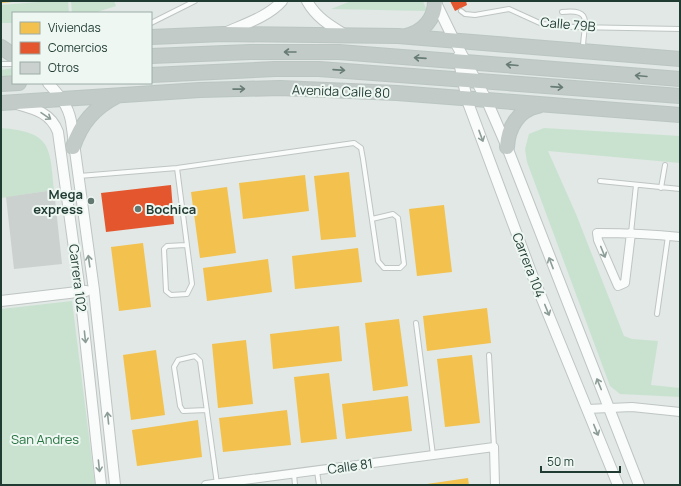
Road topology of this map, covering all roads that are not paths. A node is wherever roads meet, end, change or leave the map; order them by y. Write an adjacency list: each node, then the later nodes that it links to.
1 (195, 1): 7 (lane)
2 (282, 1): 10 (street)
3 (307, 1): 11 (street)
4 (435, 1): 12 (highway); 14 (street, Carrera 104)
5 (461, 11): 8 (lane, Calle 79B)
6 (562, 12): 8 (lane)
7 (152, 22)
8 (585, 27): 9 (lane, Calle 79B); 17 (lane)
9 (680, 29)
10 (223, 34): 11 (highway); 13 (highway)
11 (344, 34): 12 (highway)
12 (398, 36): 14 (highway)
13 (152, 37)
14 (454, 40): 17 (highway); 21 (street, Carrera 104)
15 (12, 45): 16 (highway)
16 (1, 47): 18 (highway)
17 (583, 52): 20 (highway)
18 (12, 54)
19 (152, 56): 21 (highway, one-way to 19)
20 (680, 59)
21 (462, 61): 25 (highway, one-way to 21); 26 (street, Carrera 104); 26 (street, Carrera 104)
22 (1, 64): 23 (lane)
23 (12, 64)
24 (152, 75): 26 (highway, Avenida Calle 80, one-way to 26)
25 (680, 79)
26 (470, 80): 31 (highway, Avenida Calle 80, one-way to 31); 33 (street, Carrera 104); 34 (street, Carrera 104)
27 (12, 83): 28 (highway)
28 (1, 84)
29 (49, 84): 32 (street, Carrera 102)
30 (120, 95): 32 (highway, Avenida Calle 80); 33 (highway, Avenida Calle 80, one-way to 33); 39 (highway)
31 (680, 96)
32 (63, 100): 35 (highway, Avenida Calle 80); 39 (street, Carrera 102)
33 (467, 100): 34 (highway, Avenida Calle 80); 59 (street, Carrera 104, one-way to 59)
34 (487, 101): 36 (highway, Avenida Calle 80); 38 (street, Carrera 104)
35 (5, 103): 53 (street, Carrera 102, one-way to 53)
36 (545, 105): 37 (highway, Avenida Calle 80); 38 (highway)
37 (680, 114)
38 (507, 147): 58 (street, Carrera 104, one-way to 38)
39 (73, 148): 42 (street, Carrera 102)
40 (664, 165): 45 (lane)
41 (177, 168): 42 (lane); 47 (lane); 51 (lane)
42 (77, 176): 52 (street, Carrera 102, one-way to 42)
43 (600, 181): 44 (lane)
44 (636, 185): 45 (lane); 48 (lane)
45 (661, 188): 46 (lane)
46 (680, 189)
47 (372, 218): 47 (lane)
48 (631, 233): 48 (street, one-way to 48); 49 (street)
49 (668, 236): 50 (street); 55 (lane)
50 (680, 238)
51 (186, 245): 51 (lane)
52 (94, 290): 53 (street); 68 (street, Carrera 102, one-way to 52)
53 (80, 292): 54 (street); 67 (street, Carrera 102, one-way to 67)
54 (1, 298)
55 (657, 314)
56 (416, 324): 63 (lane)
57 (489, 355): 62 (lane)
58 (608, 408): 59 (street); 61 (street); 74 (street, Carrera 104)
59 (587, 409): 73 (street, Carrera 104, one-way to 73)
60 (207, 410): 60 (lane); 66 (lane)
61 (680, 412)
62 (494, 447): 63 (street, Calle 81); 72 (street)
63 (433, 455): 64 (street, Calle 81)
64 (317, 471): 65 (street, Calle 81); 71 (lane)
65 (294, 473): 66 (street, Calle 81); 70 (lane)
66 (217, 484): 69 (street, Calle 81)
67 (101, 485)
68 (115, 485)
69 (206, 485)
70 (295, 485)
71 (318, 485)
72 (495, 485)
73 (618, 485)
74 (639, 485)

